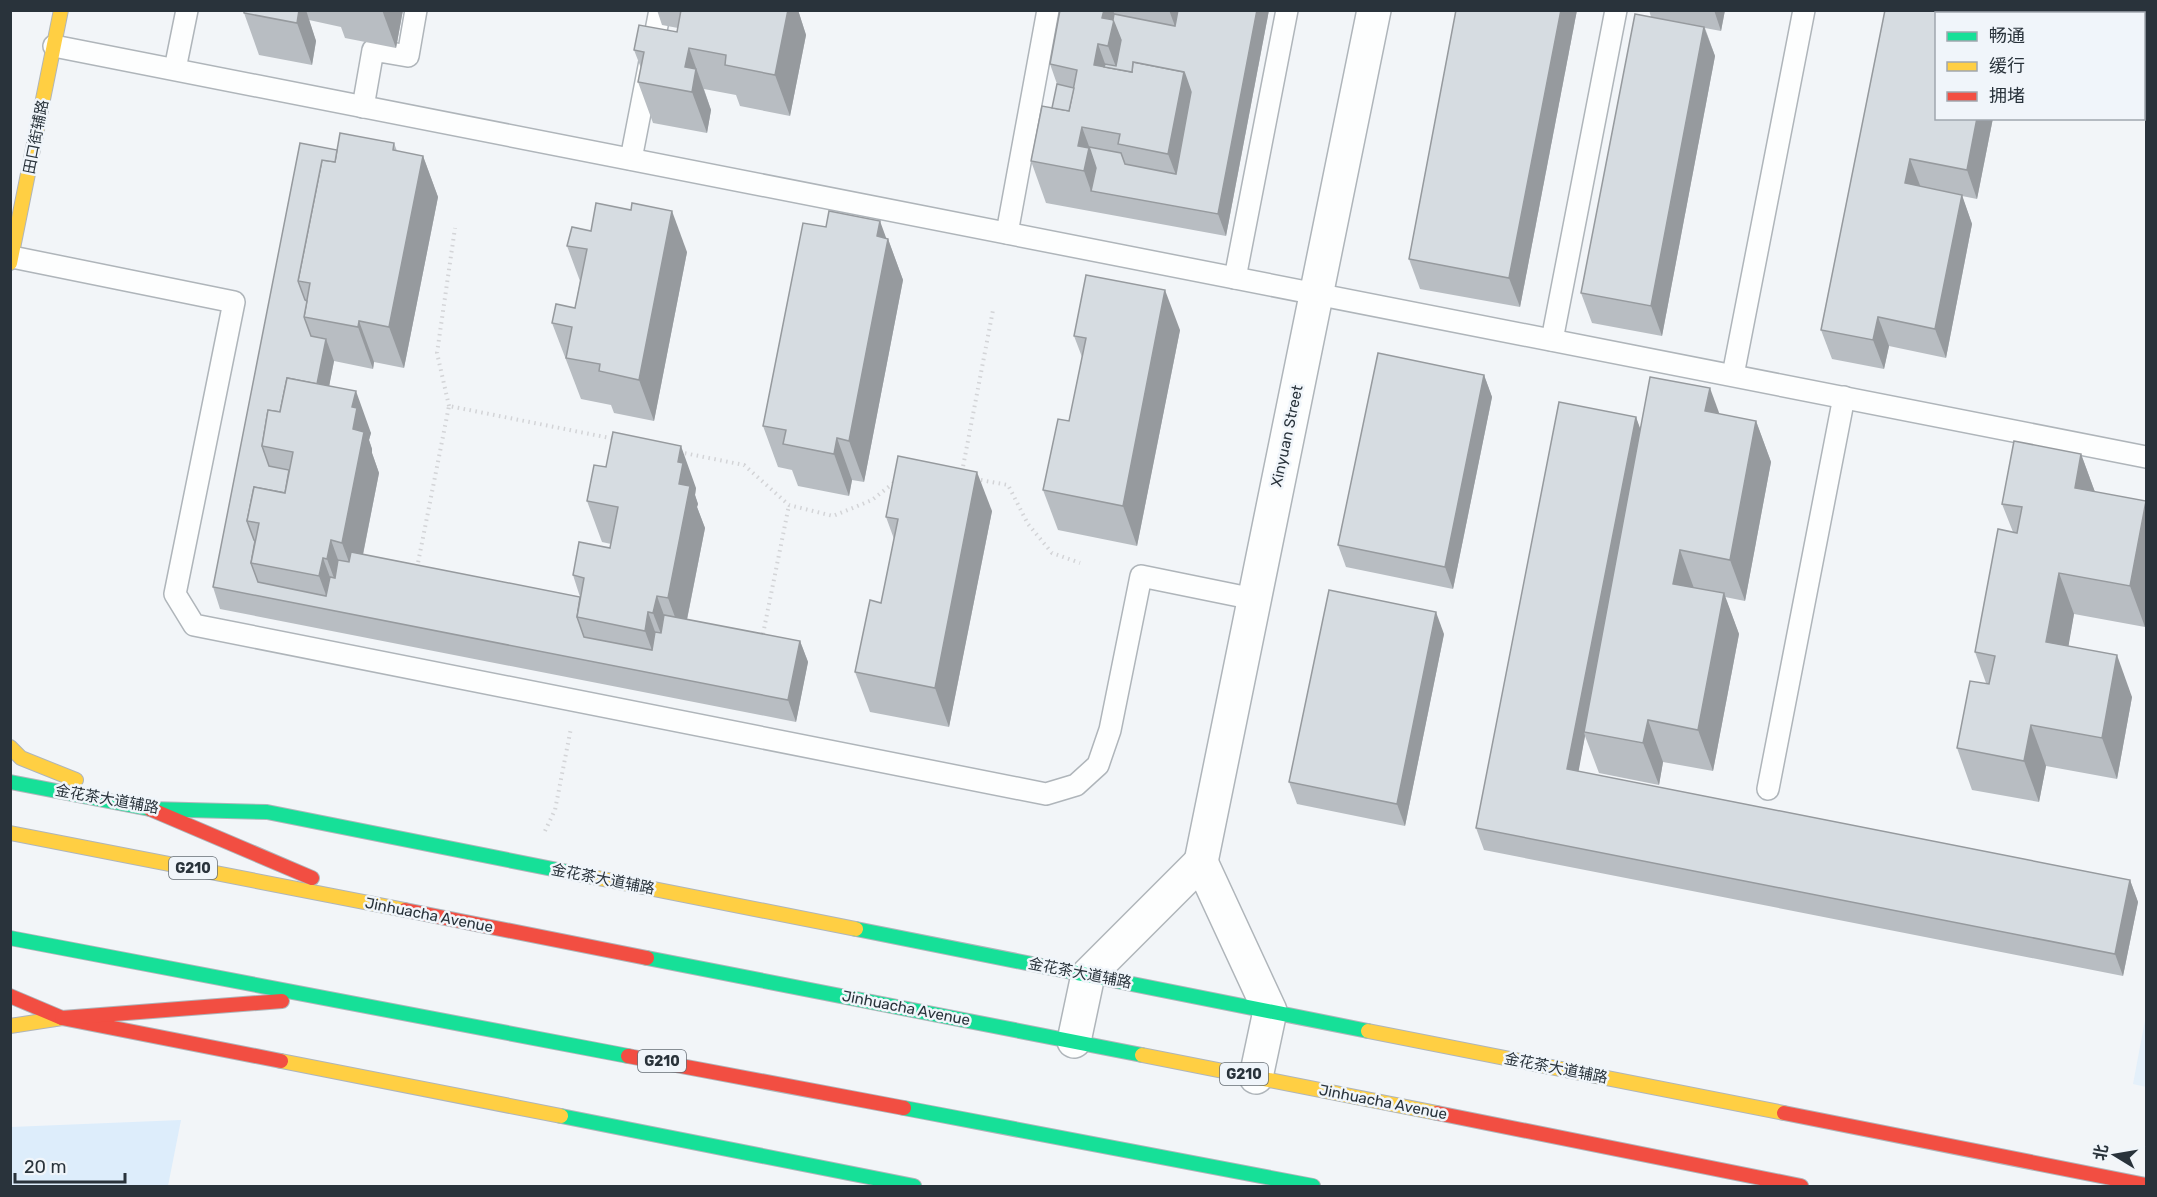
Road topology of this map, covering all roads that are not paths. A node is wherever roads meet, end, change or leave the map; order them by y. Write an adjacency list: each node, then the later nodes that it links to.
1 (61, 10): 10 (main road, 田口街辅路)
2 (187, 10): 11 (lane)
3 (416, 10): 12 (lane)
4 (660, 10): 13 (lane)
5 (1048, 10): 14 (lane)
6 (1287, 10): 16 (lane)
7 (1374, 10): 17 (street, Xinyuan Street)
8 (1617, 10): 18 (lane)
9 (1804, 10): 19 (lane)
10 (54, 46): 11 (lane); 15 (main road, 田口街辅路)
11 (175, 69): 12 (lane)
12 (363, 106): 13 (lane)
13 (631, 159): 14 (lane)
14 (1007, 233): 16 (lane)
15 (11, 260): 22 (lane)
16 (1235, 278): 17 (lane)
17 (1317, 294): 18 (lane); 22 (street, Xinyuan Street)
18 (1552, 340): 19 (lane)
19 (1733, 375): 20 (lane)
20 (1844, 397): 21 (lane); 25 (lane)
21 (2146, 457)
22 (1254, 598): 28 (street, Xinyuan Street)
23 (10, 747): 26 (main road)
24 (10, 782): 26 (main road, 金花茶大道辅路)
25 (1768, 789)
26 (150, 809): 29 (main road); 31 (main road, 金花茶大道辅路)
27 (10, 833): 29 (main road, Jinhuacha Avenue / G210)
28 (1201, 862): 31 (street); 34 (street)
29 (375, 904): 37 (main road, Jinhuacha Avenue / G210)
30 (10, 938): 33 (main road, G210)
31 (1088, 975): 34 (main road, 金花茶大道辅路); 37 (street)
32 (10, 996): 35 (main road)
33 (327, 998): 35 (main road); 39 (main road, G210)
34 (1270, 1011): 38 (street); 40 (main road, 金花茶大道辅路)
35 (62, 1018): 36 (main road); 41 (main road)
36 (10, 1026)
37 (1074, 1041): 38 (main road, Jinhuacha Avenue / G210)
38 (1256, 1077): 44 (main road, Jinhuacha Avenue / G210)
39 (1237, 1172): 42 (main road); 43 (main road, G210)
40 (2146, 1185)
41 (914, 1186)
42 (1234, 1186)
43 (1313, 1186)
44 (1801, 1186)

